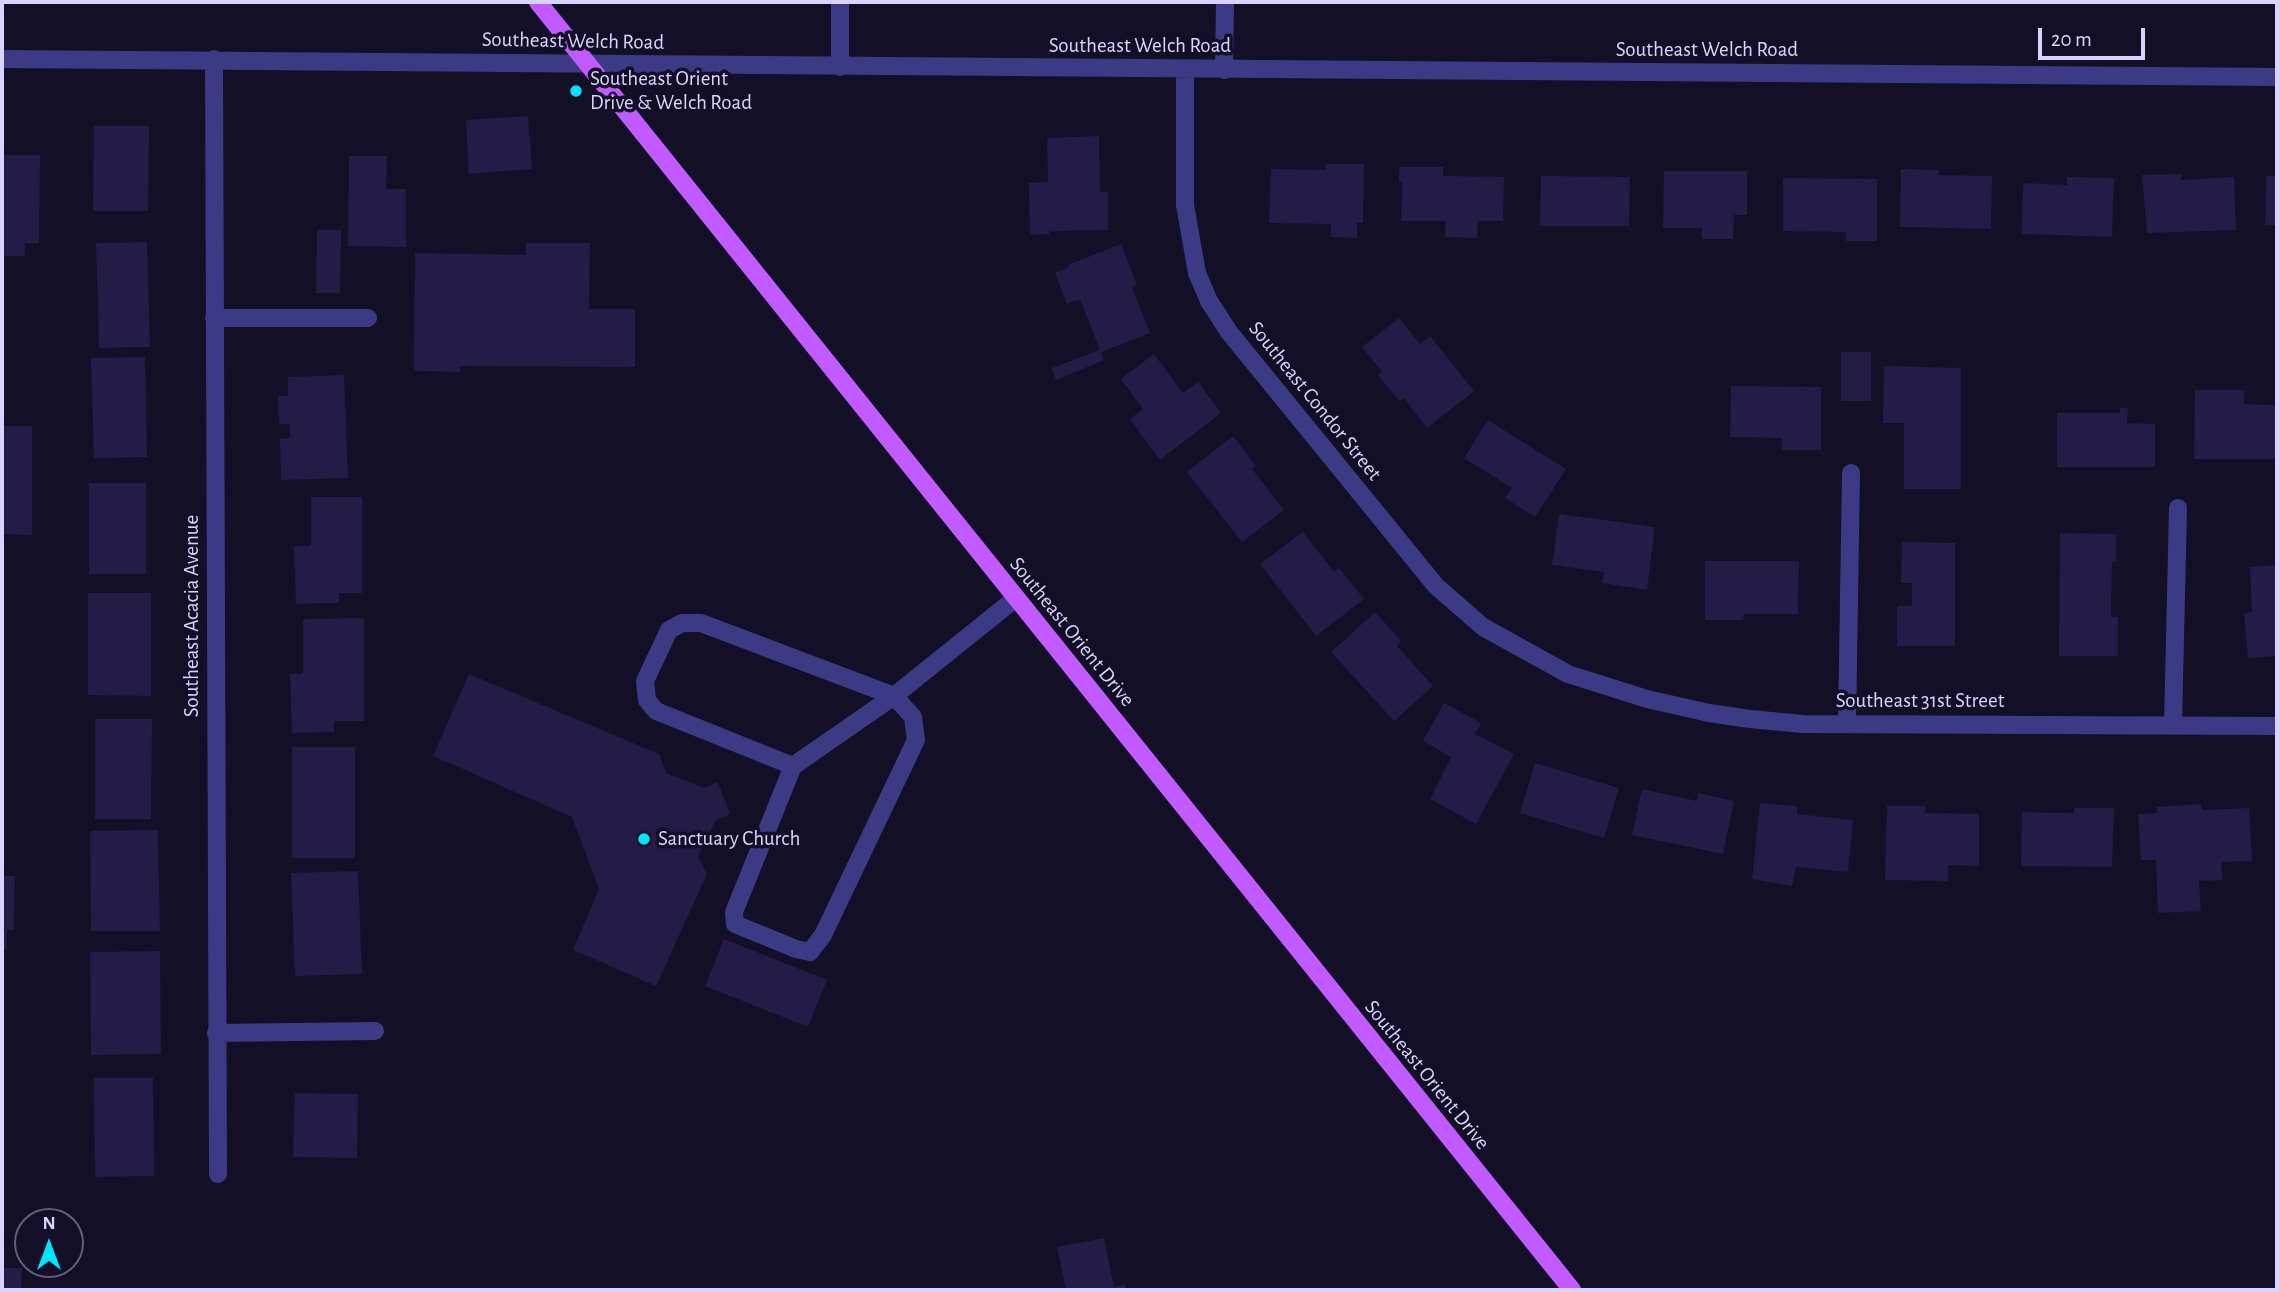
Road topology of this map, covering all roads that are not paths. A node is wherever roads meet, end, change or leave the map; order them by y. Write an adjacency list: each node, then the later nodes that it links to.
1 (538, 2): 6 (main road, Southeast Orient Drive)
2 (840, 2): 7 (street)
3 (1225, 2): 9 (street)
4 (2, 59): 5 (street, Southeast Welch Road)
5 (214, 59): 6 (street, Southeast Welch Road); 11 (street, Southeast Acacia Avenue)
6 (588, 65): 7 (street, Southeast Welch Road); 15 (main road, Southeast Orient Drive)
7 (840, 67): 8 (street, Southeast Welch Road)
8 (1185, 69): 9 (street, Southeast Welch Road); 16 (street, Southeast Condor Street)
9 (1224, 70): 10 (street, Southeast Welch Road)
10 (2277, 77)
11 (214, 318): 12 (street); 23 (street, Southeast Acacia Avenue)
12 (368, 318)
13 (1851, 473): 18 (street)
14 (2178, 508): 19 (street)
15 (1016, 598): 17 (street); 25 (main road, Southeast Orient Drive)
16 (1569, 674): 18 (street, Southeast 31st Street)
17 (894, 696): 21 (street); 21 (street); 21 (street)
18 (1847, 723): 19 (street, Southeast 31st Street)
19 (2173, 725): 20 (street, Southeast 31st Street)
20 (2277, 726)
21 (793, 766)
22 (375, 1031): 23 (street)
23 (216, 1032): 24 (street, Southeast Acacia Avenue)
24 (218, 1174)
25 (1572, 1290)

